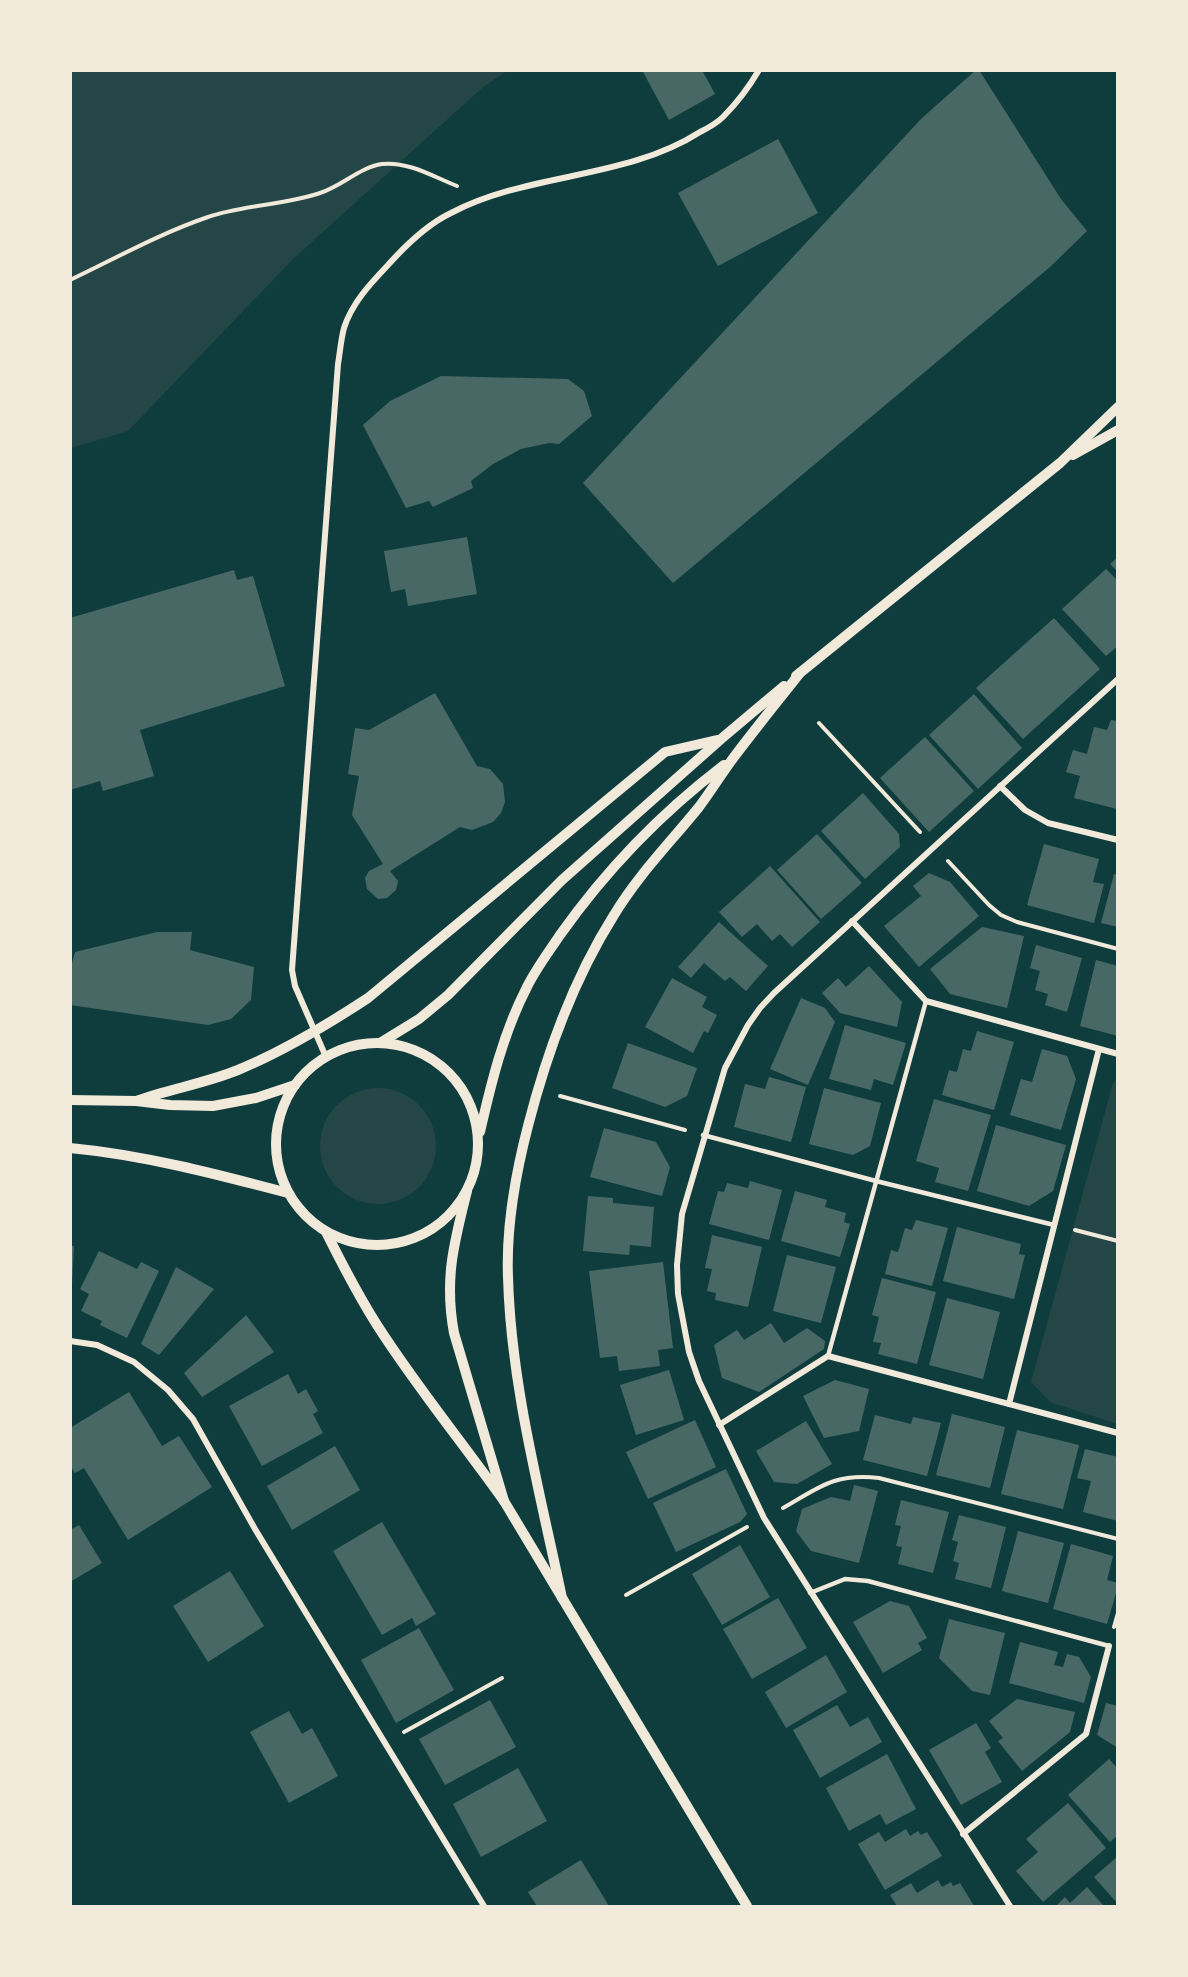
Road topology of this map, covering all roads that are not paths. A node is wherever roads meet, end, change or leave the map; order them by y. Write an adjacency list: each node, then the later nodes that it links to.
1 (759, 70): 13 (street)
2 (1118, 407): 4 (street)
3 (1118, 430): 4 (street)
4 (1060, 463): 5 (street)
5 (800, 673): 7 (street); 8 (street)
6 (1118, 679): 9 (street)
7 (721, 739): 13 (street); 14 (street)
8 (733, 758): 22 (street); 36 (street)
9 (1000, 786): 10 (street); 11 (street)
10 (1118, 840)
11 (852, 921): 12 (street); 21 (street)
12 (926, 1001): 15 (street); 24 (lane)
13 (316, 1031): 17 (street); 20 (street)
14 (380, 1043): 17 (street); 22 (street)
15 (1099, 1049): 16 (street); 27 (street)
16 (1118, 1054)
17 (326, 1057): 18 (street)
18 (295, 1085): 20 (street); 26 (street)
19 (70, 1100): 20 (street)
20 (136, 1101)
21 (703, 1136): 24 (lane); 32 (street)
22 (478, 1138): 25 (street)
23 (70, 1148): 26 (street)
24 (876, 1181): 27 (lane); 30 (lane)
25 (467, 1191): 28 (street); 34 (street)
26 (288, 1193): 28 (street)
27 (1054, 1225): 31 (street)
28 (326, 1232): 34 (street)
29 (70, 1341): 39 (street)
30 (828, 1356): 31 (street); 32 (street)
31 (1009, 1404): 33 (street)
32 (719, 1425): 35 (street)
33 (1118, 1433)
34 (504, 1501): 36 (street)
35 (810, 1593): 37 (lane); 38 (street)
36 (562, 1598): 40 (street)
37 (1109, 1646): 38 (street)
38 (963, 1834): 41 (street)
39 (484, 1906)
40 (747, 1906)
41 (1010, 1906)

